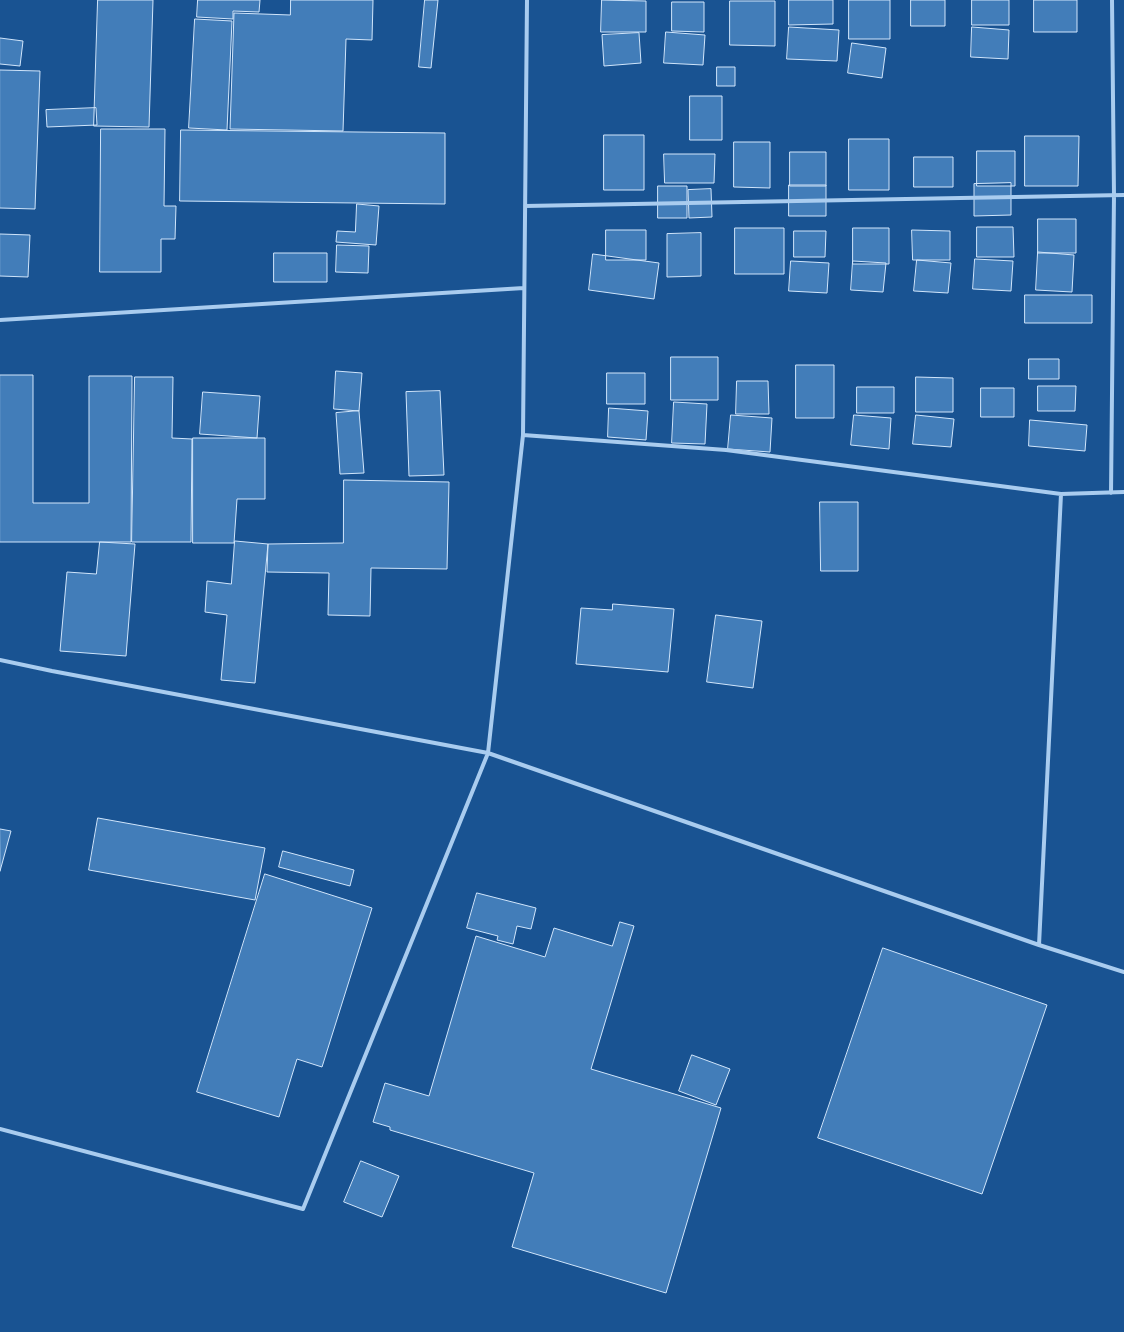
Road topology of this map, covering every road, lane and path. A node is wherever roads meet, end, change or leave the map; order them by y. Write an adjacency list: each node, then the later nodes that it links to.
1 (527, 0): 5 (street)
2 (1112, 0): 3 (street)
3 (1114, 195): 4 (street); 5 (street); 9 (street)
4 (1124, 195)
5 (525, 206): 6 (street)
6 (524, 288): 7 (street); 8 (street)
7 (0, 320)
8 (523, 435): 11 (street); 13 (street)
9 (1110, 492): 10 (street); 11 (street)
10 (1124, 492)
11 (1061, 494): 14 (street)
12 (0, 660): 13 (street)
13 (488, 753): 14 (street); 16 (street)
14 (1039, 945): 15 (street)
15 (1124, 972)
16 (0, 1129)

